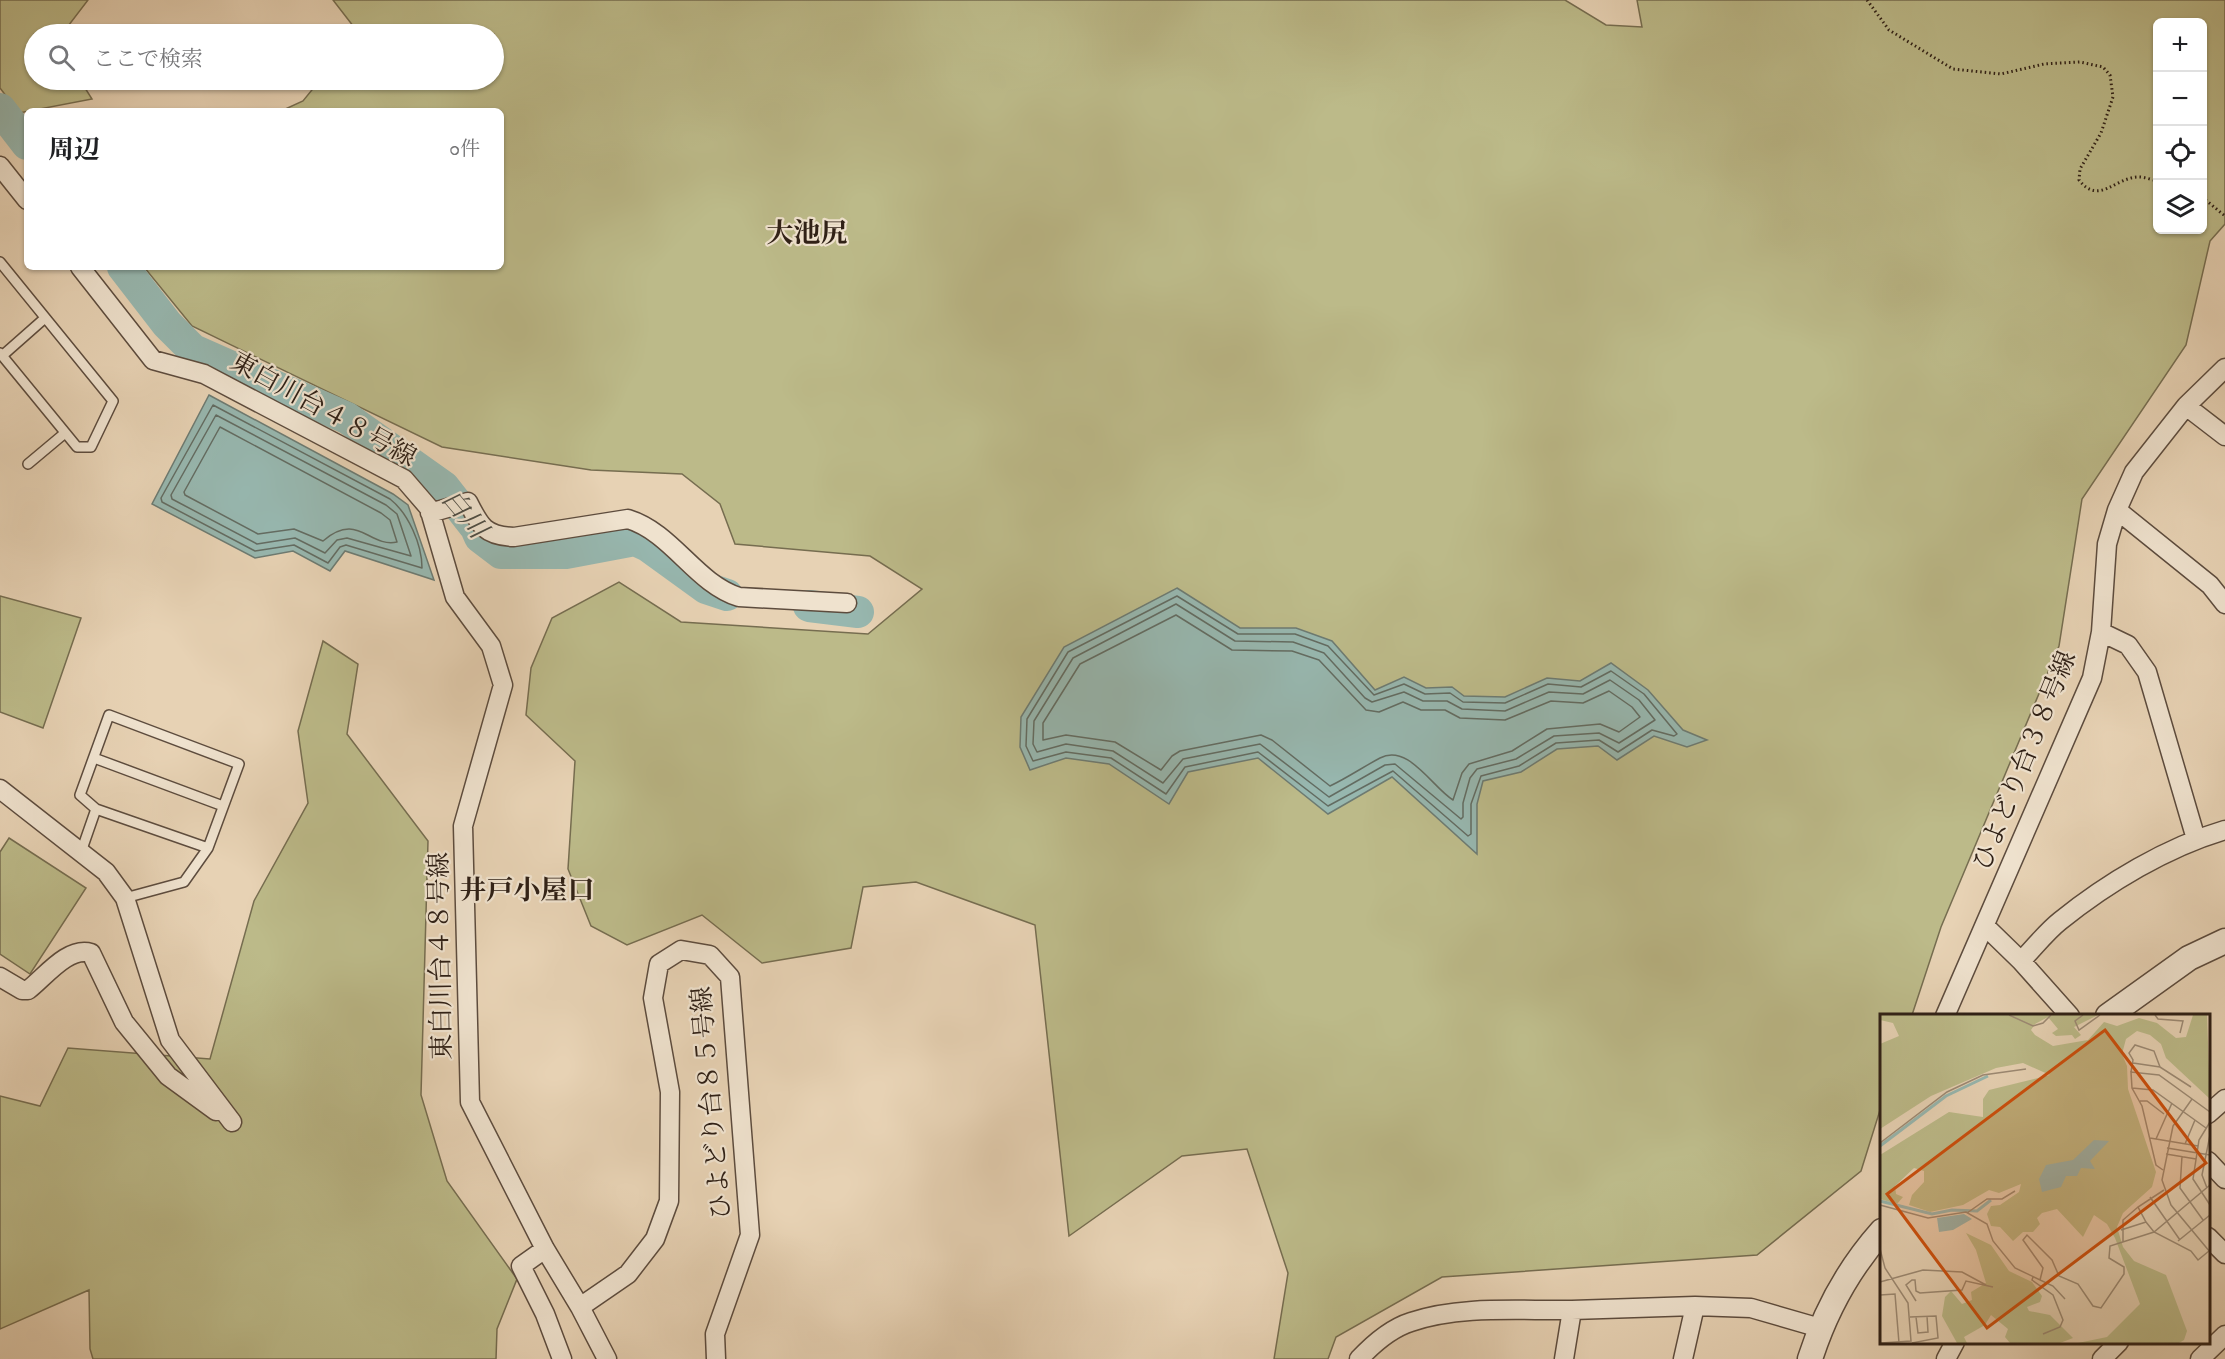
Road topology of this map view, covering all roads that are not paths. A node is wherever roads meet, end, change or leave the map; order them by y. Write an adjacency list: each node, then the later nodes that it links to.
1 (0, 165): 2 (street)
2 (24, 196)
3 (0, 262): 5 (lane)
4 (82, 270): 13 (street, 東白川台４８号線)
5 (45, 318): 6 (lane); 9 (lane)
6 (1, 354): 9 (lane)
7 (2225, 368): 8 (street, ひよどり台３８号線)
8 (2186, 406): 10 (street); 12 (street, ひよどり台３８号線)
9 (65, 433): 11 (lane)
10 (2225, 436)
11 (28, 464)
12 (2117, 510): 15 (street); 16 (street, ひよどり台３８号線)
13 (430, 513): 14 (street); 38 (street, 東白川台４８号線)
14 (847, 603)
15 (2225, 604)
16 (2101, 632): 22 (street); 26 (street, ひよどり台３８号線)
17 (94, 758): 19 (lane); 19 (lane); 20 (lane)
18 (0, 789): 24 (street)
19 (223, 806): 23 (lane)
20 (96, 809): 23 (lane); 24 (lane)
21 (2225, 830): 22 (street)
22 (2196, 839): 28 (street)
23 (208, 848): 25 (lane)
24 (81, 852): 25 (street)
25 (125, 898): 29 (street)
26 (1985, 926): 28 (street); 30 (street, ひよどり台３８号線)
27 (2225, 940): 32 (street)
28 (2021, 961): 31 (street)
29 (0, 976)
30 (1946, 1014)
31 (2068, 1014)
32 (2111, 1014)
33 (2225, 1099): 34 (street)
34 (2210, 1112)
35 (2210, 1163): 36 (street)
36 (2225, 1179)
37 (1880, 1232): 42 (street)
38 (545, 1249): 40 (street, 東白川台４８号線); 46 (street)
39 (1695, 1306): 41 (street); 42 (street); 51 (street)
40 (580, 1307): 47 (street, 東白川台４８号線); 48 (street, ひよどり台８５号線)
41 (1572, 1310): 49 (street); 50 (street)
42 (1820, 1328): 52 (street)
43 (2225, 1335): 55 (street)
44 (1954, 1344): 53 (street)
45 (2117, 1344): 54 (street)
46 (562, 1359)
47 (607, 1359)
48 (716, 1359)
49 (1359, 1359)
50 (1564, 1359)
51 (1683, 1359)
52 (1810, 1359)
53 (1946, 1359)
54 (2102, 1359)
55 (2200, 1359)

